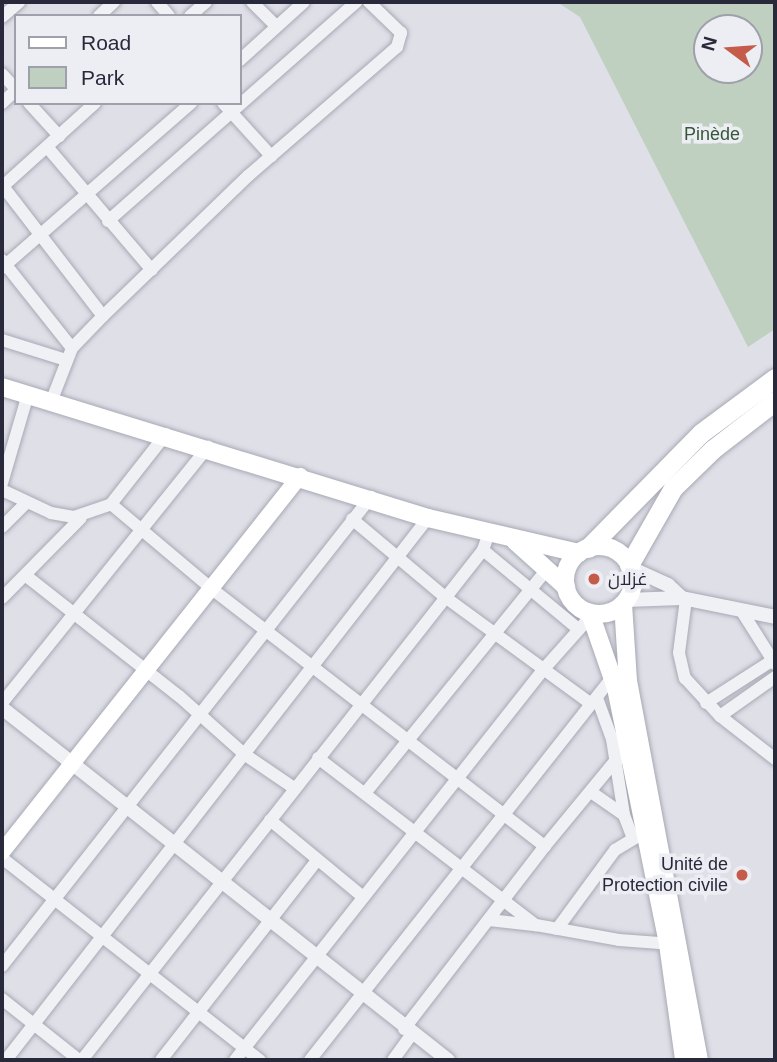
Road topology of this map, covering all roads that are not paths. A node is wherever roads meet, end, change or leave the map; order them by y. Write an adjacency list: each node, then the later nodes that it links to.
1 (19, 2): 10 (street)
2 (114, 2): 8 (street)
3 (206, 2): 9 (street)
4 (252, 2): 11 (street)
5 (304, 2): 11 (street)
6 (356, 2): 15 (street)
7 (369, 2): 22 (street)
8 (101, 14)
9 (192, 14)
10 (2, 17)
11 (276, 26): 12 (street)
12 (242, 58)
13 (2, 74): 14 (street)
14 (14, 88)
15 (242, 96)
16 (31, 105): 20 (street)
17 (93, 105): 20 (street)
18 (189, 105): 24 (street)
19 (227, 108): 22 (street); 25 (street)
20 (59, 136): 21 (street)
21 (48, 148): 23 (street); 24 (street)
22 (271, 156): 28 (street)
23 (2, 186): 26 (street)
24 (85, 194): 25 (street); 26 (street)
25 (108, 221): 28 (street)
26 (41, 234): 27 (street); 29 (street)
27 (3, 264): 31 (street)
28 (152, 270): 29 (street)
29 (103, 316): 31 (street)
30 (2, 340): 31 (street)
31 (69, 354): 36 (street)
32 (775, 378): 52 (highway)
33 (2, 387): 34 (main road)
34 (28, 394): 36 (main road); 40 (street)
35 (775, 401): 54 (highway)
36 (51, 402): 37 (main road)
37 (166, 434): 38 (main road); 44 (street)
38 (208, 447): 39 (main road); 49 (street)
39 (300, 476): 42 (main road); 58 (main road)
40 (2, 483)
41 (2, 490): 43 (street)
42 (371, 497): 46 (main road); 47 (street)
43 (26, 503): 45 (street); 48 (street)
44 (111, 504): 45 (street); 49 (street)
45 (81, 517): 56 (street)
46 (428, 518): 50 (main road); 53 (street)
47 (352, 519): 53 (street); 68 (street)
48 (2, 527)
49 (143, 529): 58 (street); 65 (street)
50 (486, 541): 51 (main road); 59 (street); 60 (street)
51 (514, 541): 52 (main road); 55 (main road)
52 (584, 550): 54 (main road); 57 (main road)
53 (399, 558): 60 (street); 71 (street)
54 (630, 566): 62 (street); 63 (main road)
55 (547, 569): 57 (main road); 59 (street)
56 (25, 575): 61 (street); 65 (street)
57 (566, 587): 67 (main road)
58 (212, 589): 68 (street); 72 (main road)
59 (530, 589): 67 (street); 69 (street)
60 (445, 597): 69 (street); 79 (street)
61 (2, 598)
62 (684, 598): 63 (street); 64 (street); 80 (street)
63 (625, 602): 67 (main road); 115 (main road)
64 (741, 610): 66 (street); 70 (street)
65 (73, 616): 72 (street); 81 (street)
66 (775, 617)
67 (586, 619): 73 (street); 74 (main road)
68 (265, 628): 71 (street); 82 (street)
69 (495, 633): 73 (street); 84 (street)
70 (774, 662): 80 (street)
71 (314, 667): 79 (street); 85 (street)
72 (148, 671): 82 (street); 89 (main road)
73 (542, 671): 78 (street); 90 (street)
74 (613, 677): 78 (street); 86 (main road)
75 (775, 677): 76 (street)
76 (764, 685): 77 (street); 83 (street)
77 (775, 695)
78 (594, 701): 86 (street); 95 (street)
79 (359, 703): 84 (street); 87 (street)
80 (706, 703): 83 (street)
81 (2, 705): 89 (street)
82 (201, 716): 85 (street); 94 (street)
83 (719, 716): 88 (street)
84 (409, 739): 90 (street); 92 (street)
85 (244, 754): 91 (street); 101 (street)
86 (622, 756): 93 (street); 96 (street); 99 (main road)
87 (318, 758): 91 (street); 92 (street)
88 (775, 759)
89 (74, 765): 94 (street); 102 (main road)
90 (459, 778): 95 (street); 98 (street)
91 (294, 788): 97 (street)
92 (366, 792): 98 (street)
93 (591, 792): 96 (street); 100 (street)
94 (125, 808): 101 (street); 108 (street)
95 (504, 812): 100 (street); 105 (street)
96 (624, 815): 99 (street)
97 (270, 820): 104 (street); 106 (street)
98 (419, 832): 105 (street); 107 (street)
99 (638, 834): 113 (street); 115 (main road)
100 (545, 846): 109 (street)
101 (174, 847): 106 (street); 114 (street)
102 (2, 852)
103 (2, 858): 108 (street)
104 (317, 860): 107 (street); 111 (street)
105 (463, 866): 109 (street); 119 (street)
106 (221, 883): 111 (street); 118 (street)
107 (363, 897): 116 (street)
108 (57, 898): 114 (street); 117 (street)
109 (505, 900): 110 (street); 112 (street)
110 (489, 920): 112 (street); 123 (street)
111 (270, 921): 116 (street); 121 (street)
112 (536, 925): 113 (street)
113 (557, 929): 115 (street)
114 (105, 934): 118 (street); 122 (street)
115 (674, 944): 133 (main road); 134 (main road)
116 (315, 958): 119 (street); 124 (street)
117 (2, 966)
118 (153, 974): 121 (street); 126 (street)
119 (361, 993): 123 (street); 130 (street)
120 (2, 999): 122 (street)
121 (200, 1010): 124 (street); 127 (street)
122 (35, 1024): 125 (street); 126 (street)
123 (408, 1032): 131 (street); 132 (street)
124 (245, 1047): 128 (street); 129 (street)
125 (6, 1060)
126 (81, 1060)
127 (161, 1060)
128 (235, 1060)
129 (260, 1060)
130 (310, 1060)
131 (393, 1060)
132 (448, 1060)
133 (684, 1060)
134 (699, 1060)

